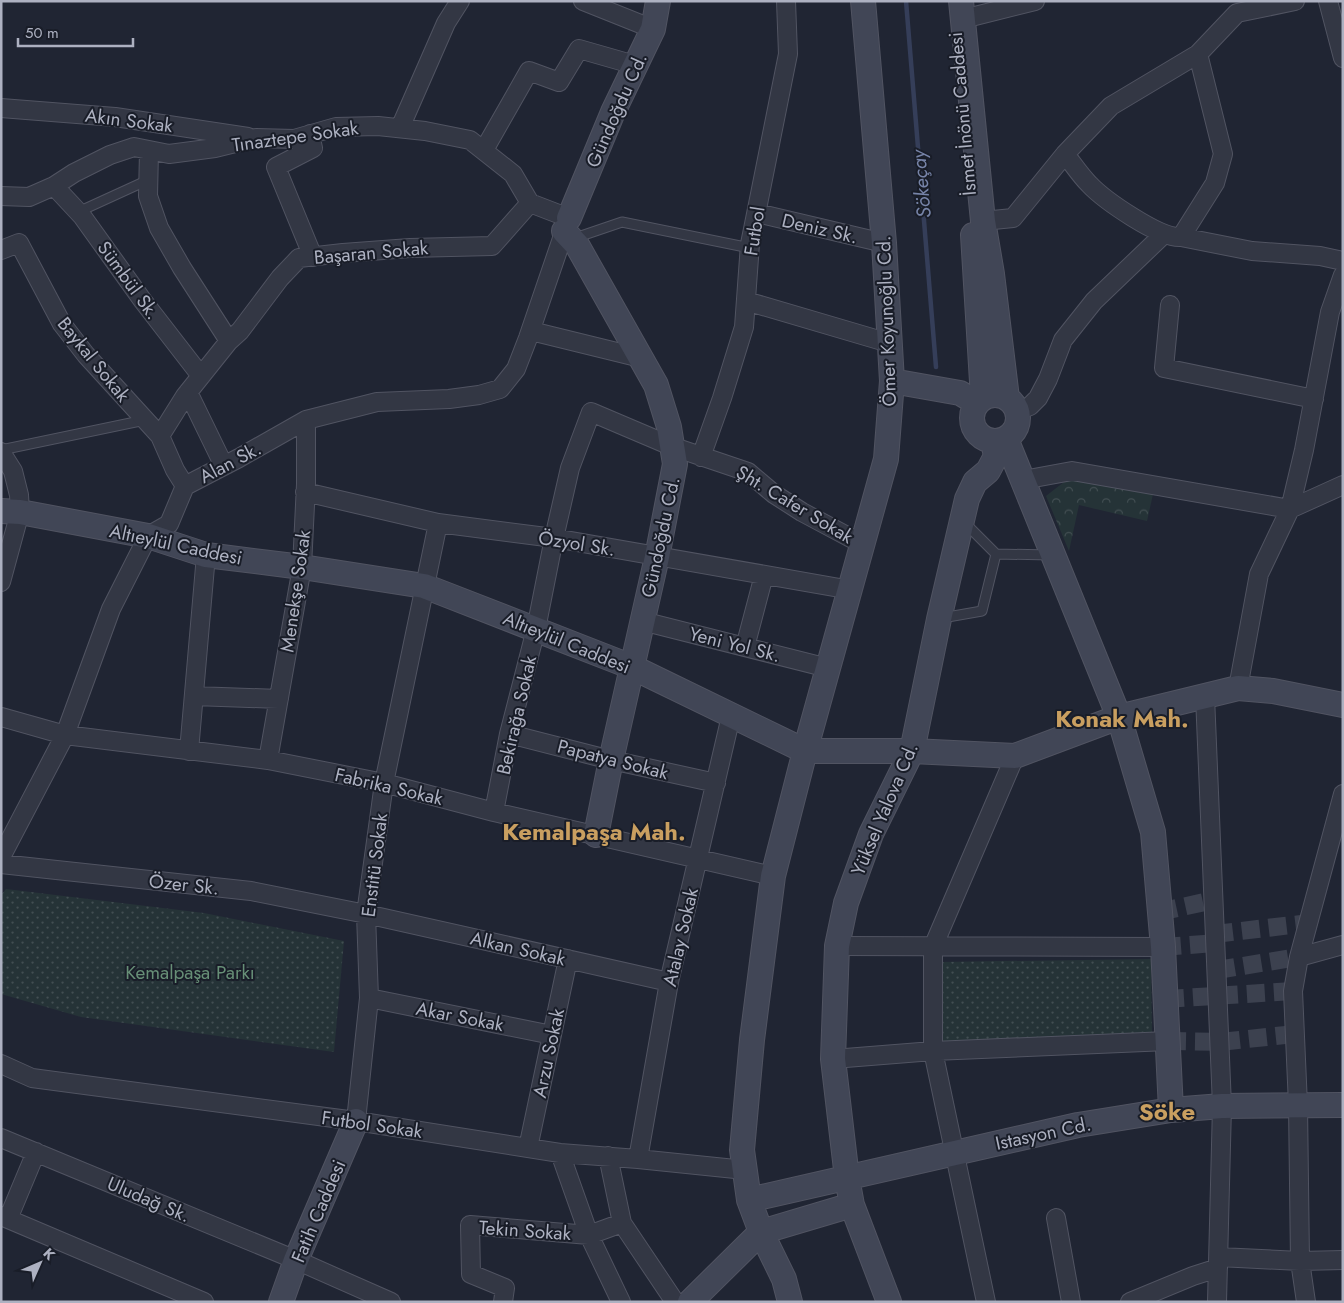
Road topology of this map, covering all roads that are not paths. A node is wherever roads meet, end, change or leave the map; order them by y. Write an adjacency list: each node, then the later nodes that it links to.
1 (460, 1): 15 (street)
2 (583, 1): 10 (street)
3 (658, 1): 10 (main road, Gündoğdu Cd.)
4 (786, 1): 26 (street, Futbol)
5 (863, 1): 30 (main road, Ömer Koyunoğlu Cd.)
6 (1035, 1): 9 (street)
7 (1295, 1): 11 (street)
8 (1328, 1): 12 (street)
9 (959, 7): 27 (main road)
10 (653, 29): 13 (main road, Gündoğdu Cd.)
11 (1198, 54): 20 (street); 29 (street)
12 (1343, 58)
13 (635, 65): 18 (street); 28 (main road, Gündoğdu Cd.)
14 (1, 108): 17 (street, Akın Sokak)
15 (400, 128): 16 (street, Tınaztepe Sokak); 18 (street, Tınaztepe Sokak)
16 (310, 134): 17 (street, Tınaztepe Sokak); 33 (street)
17 (256, 138): 19 (street, Tınaztepe Sokak)
18 (484, 150): 24 (street, Tınaztepe Sokak)
19 (149, 151): 21 (street); 22 (street, Tınaztepe Sokak)
20 (1065, 154): 27 (street); 29 (street)
21 (149, 180): 25 (lane); 39 (street)
22 (54, 186): 23 (street, Tınaztepe Sokak); 25 (street, Sümbül Sk.)
23 (1, 196)
24 (530, 202): 28 (street); 33 (street, Başaran Sokak)
25 (78, 212): 42 (street, Sümbül Sk.)
26 (756, 213): 30 (street, Deniz Sk.); 31 (street, Futbol)
27 (978, 224): 46 (main road); 47 (main road)
28 (568, 229): 31 (lane); 38 (street, Alan Sk.); 41 (main road, Gündoğdu Cd.)
29 (1173, 235): 34 (street); 47 (street)
30 (884, 243): 40 (main road, Ömer Koyunoğlu Cd.)
31 (750, 248): 36 (street, Futbol)
32 (1, 250): 48 (street, Baykal Sokak)
33 (313, 257): 39 (street, Başaran Sokak)
34 (1343, 261)
35 (1343, 275): 45 (street)
36 (746, 301): 40 (street); 54 (street, Futbol)
37 (1170, 305): 45 (street)
38 (531, 331): 41 (street); 49 (street, Alan Sk.)
39 (229, 341): 42 (street, Başaran Sokak)
40 (889, 343): 43 (main road, Ömer Koyunoğlu Cd.)
41 (641, 358): 52 (main road, Gündoğdu Cd.)
42 (201, 376): 44 (street, Başaran Sokak)
43 (892, 381): 46 (main road); 66 (main road, Ömer Koyunoğlu Cd.)
44 (188, 392): 50 (street, Başaran Sokak); 55 (street)
45 (1314, 399): 60 (street)
46 (980, 400): 47 (main road); 51 (main road)
47 (1012, 405): 51 (main road)
48 (145, 420): 50 (street, Baykal Sokak); 53 (lane)
49 (306, 420): 55 (street, Alan Sk.); 59 (street, Menekşe Sokak)
50 (160, 436): 58 (street, Baykal Sokak)
51 (1000, 440): 56 (main road); 62 (main road, Yüksel Yalova Cd.)
52 (671, 446): 54 (street, Şht. Cafer Sokak); 65 (street, Bekirağa Sokak); 70 (main road, Gündoğdu Cd.)
53 (1, 451): 61 (street)
54 (701, 457): 66 (street, Şht. Cafer Sokak)
55 (224, 466): 58 (street, Alan Sk.)
56 (1023, 480): 60 (street); 69 (main road)
57 (1343, 485): 60 (street)
58 (185, 486): 64 (street, Alan Sk.)
59 (305, 492): 63 (street, Özyol Sk.); 71 (street, Menekşe Sokak)
60 (1290, 509): 82 (street)
61 (11, 511): 64 (main road, Altıeylül Caddesi); 73 (street)
62 (963, 521): 67 (lane); 76 (main road, Yüksel Yalova Cd.)
63 (438, 523): 65 (street, Özyol Sk.); 74 (street, Enstitü Sokak)
64 (148, 536): 68 (main road, Altıeylül Caddesi); 91 (street)
65 (554, 538): 70 (street, Özyol Sk.); 78 (street, Bekirağa Sokak)
66 (862, 544): 75 (main road, Ömer Koyunoğlu Cd.)
67 (996, 554): 69 (lane); 76 (lane)
68 (206, 555): 71 (main road, Altıeylül Caddesi); 83 (street)
69 (1054, 555): 88 (main road)
70 (657, 557): 72 (street, Özyol Sk.); 77 (main road, Gündoğdu Cd.)
71 (302, 567): 74 (main road, Altıeylül Caddesi); 85 (street, Menekşe Sokak)
72 (764, 575): 75 (street, Özyol Sk.); 79 (street)
73 (1, 582)
74 (424, 586): 78 (main road, Altıeylül Caddesi); 98 (street, Enstitü Sokak)
75 (851, 590): 81 (main road, Ömer Koyunoğlu Cd.)
76 (940, 618): 94 (main road, Yüksel Yalova Cd.)
77 (642, 621): 79 (street, Yeni Yol Sk.); 80 (main road, Gündoğdu Cd.)
78 (536, 629): 80 (main road, Altıeylül Caddesi); 90 (street, Bekirağa Sokak)
79 (745, 647): 81 (street, Yeni Yol Sk.)
80 (632, 667): 87 (main road, Altıeylül Caddesi); 97 (main road, Gündoğdu Cd.)
81 (828, 668): 93 (main road, Ömer Koyunoğlu Cd.)
82 (1238, 688): 84 (main road, Altıeylül Caddesi); 86 (main road, Altıeylül Caddesi)
83 (194, 696): 85 (street); 92 (street)
84 (1206, 696): 88 (main road, Altıeylül Caddesi); 124 (street)
85 (279, 700): 96 (street, Menekşe Sokak)
86 (1343, 705)
87 (731, 716): 93 (main road, Altıeylül Caddesi); 99 (street, Atalay Sokak)
88 (1120, 717): 95 (main road, Altıeylül Caddesi); 112 (main road)
89 (1, 718): 91 (street, Fabrika Sokak)
90 (509, 734): 97 (street, Papatya Sokak); 101 (street, Bekirağa Sokak)
91 (65, 735): 92 (street, Fabrika Sokak); 104 (street)
92 (189, 751): 96 (street, Fabrika Sokak)
93 (805, 751): 94 (main road, Altıeylül Caddesi); 107 (main road, Ömer Koyunoğlu Cd.)
94 (912, 751): 95 (main road, Altıeylül Caddesi); 110 (main road, Yüksel Yalova Cd.)
95 (1015, 756): 111 (street)
96 (268, 760): 98 (street, Fabrika Sokak)
97 (611, 760): 99 (street, Papatya Sokak); 102 (main road, Gündoğdu Cd.)
98 (384, 783): 101 (street, Fabrika Sokak); 108 (street, Enstitü Sokak)
99 (716, 783): 105 (street, Atalay Sokak)
100 (1343, 794): 103 (street)
101 (494, 812): 102 (street, Fabrika Sokak)
102 (596, 835): 105 (street, Fabrika Sokak)
103 (1337, 837): 113 (street)
104 (1, 857)
105 (698, 859): 107 (street, Fabrika Sokak); 115 (street, Atalay Sokak)
106 (1, 864): 108 (street, Özer Sk.)
107 (773, 876): 134 (main road, Ömer Koyunoğlu Cd.)
108 (366, 914): 114 (street, Alkan Sokak); 116 (street, Enstitü Sokak)
109 (1343, 945): 113 (street)
110 (837, 946): 111 (street); 120 (main road, Yüksel Yalova Cd.)
111 (933, 947): 112 (street); 119 (street)
112 (1163, 948): 118 (main road)
113 (1299, 957): 122 (street)
114 (568, 959): 115 (street, Alkan Sokak); 117 (street, Arzu Sokak)
115 (669, 982): 133 (street, Atalay Sokak)
116 (369, 998): 117 (street, Akar Sokak); 126 (street, Enstitü Sokak)
117 (552, 1035): 128 (street, Arzu Sokak)
118 (1168, 1042): 119 (street); 125 (main road)
119 (933, 1051): 120 (street); 130 (street)
120 (833, 1059): 135 (main road, Yüksel Yalova Cd.)
121 (1, 1064): 126 (street, Futbol Sokak)
122 (1298, 1105): 123 (main road, Istasyon Cd.); 124 (main road, Istasyon Cd.); 145 (street)
123 (1343, 1105)
124 (1222, 1106): 125 (main road, Istasyon Cd.); 146 (street)
125 (1171, 1110): 130 (main road, Istasyon Cd.)
126 (356, 1122): 128 (street, Futbol Sokak); 143 (main road, Fatih Caddesi)
127 (1, 1138): 129 (street, Uludağ Sk.)
128 (528, 1148): 131 (street, Futbol Sokak)
129 (36, 1152): 138 (street); 143 (street, Uludağ Sk.)
130 (954, 1152): 135 (main road, Istasyon Cd.); 156 (street)
131 (560, 1153): 132 (street, Futbol Sokak); 142 (street)
132 (608, 1156): 133 (street, Futbol Sokak); 140 (street)
133 (638, 1159): 134 (street, Futbol Sokak)
134 (745, 1170): 136 (main road, Ömer Koyunoğlu Cd.)
135 (847, 1178): 136 (main road, Istasyon Cd.); 137 (main road, Yüksel Yalova Cd.)
136 (749, 1200): 141 (main road, Ömer Koyunoğlu Cd.)
137 (852, 1205): 141 (main road); 155 (main road, Yüksel Yalova Cd.)
138 (5, 1217): 148 (street)
139 (1056, 1218): 157 (street)
140 (622, 1223): 142 (street); 153 (street)
141 (761, 1232): 147 (main road); 154 (main road, Ömer Koyunoğlu Cd.)
142 (589, 1235): 151 (street, Tekin Sokak); 152 (street)
143 (296, 1260): 149 (main road, Fatih Caddesi); 150 (street, Uludağ Sk.)
144 (1343, 1260): 145 (street)
145 (1300, 1261): 146 (street); 160 (street)
146 (1219, 1263): 158 (street); 159 (street)
147 (702, 1297)
148 (204, 1302)
149 (281, 1302)
150 (391, 1302)
151 (503, 1302)
152 (620, 1302)
153 (675, 1302)
154 (790, 1302)
155 (889, 1302)
156 (986, 1302)
157 (1071, 1302)
158 (1130, 1302)
159 (1217, 1302)
160 (1306, 1302)

